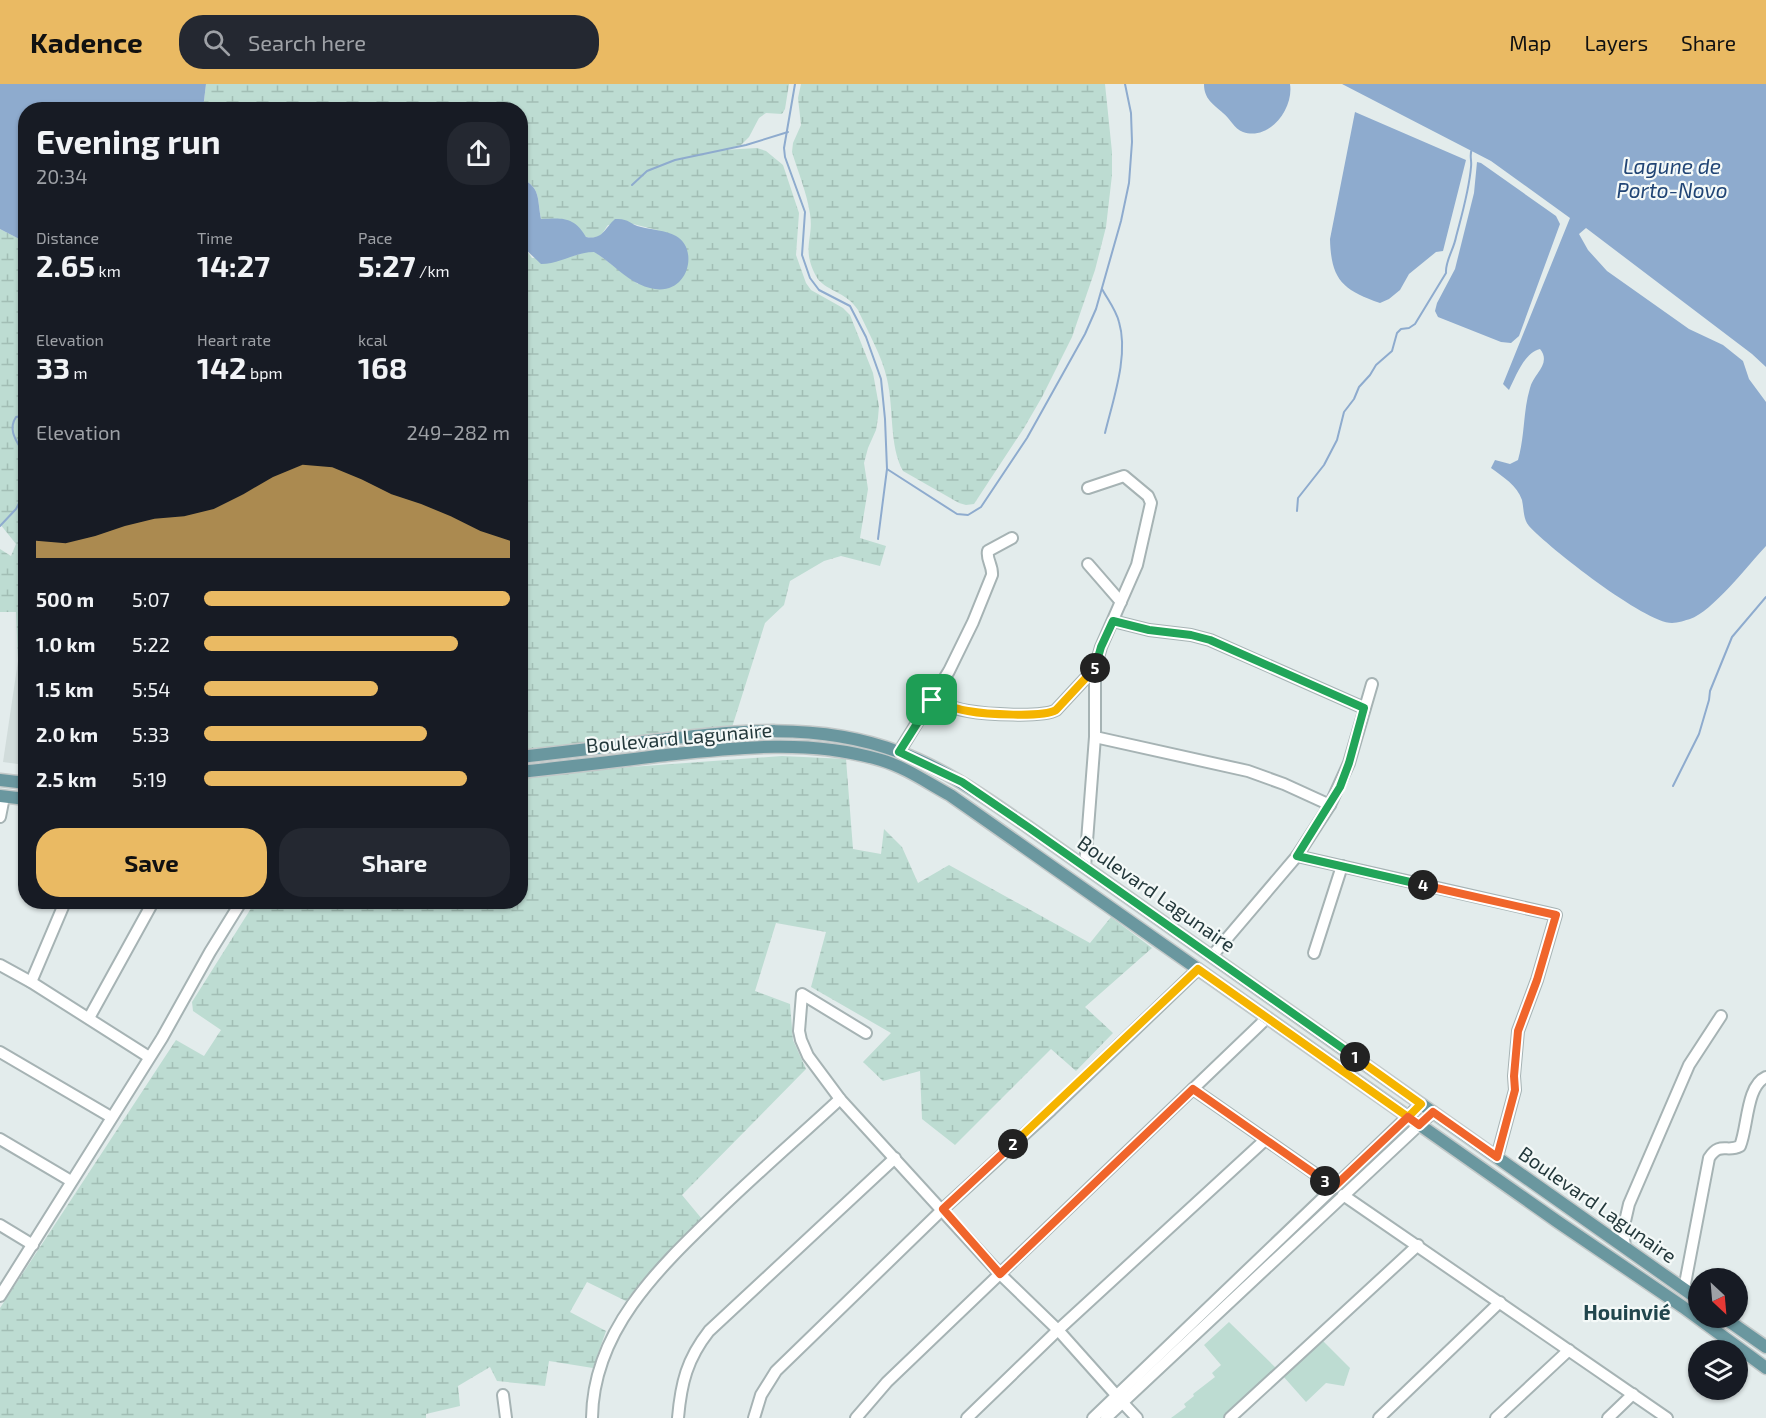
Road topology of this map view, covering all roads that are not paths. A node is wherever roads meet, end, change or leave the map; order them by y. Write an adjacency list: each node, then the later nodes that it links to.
1 (1088, 488): 4 (street)
2 (1012, 538): 8 (street)
3 (1088, 564): 4 (street)
4 (1121, 602): 5 (street)
5 (1113, 621): 6 (street); 9 (street)
6 (1095, 668): 8 (street); 10 (street)
7 (1372, 684): 9 (street)
8 (932, 700): 11 (street)
9 (1364, 708): 18 (street)
10 (1095, 737): 18 (street); 22 (street)
11 (899, 752): 12 (main road, Boulevard Lagunaire); 22 (main road, Boulevard Lagunaire)
12 (528, 757)
13 (528, 771): 29 (main road, Boulevard Lagunaire)
14 (0, 780): 15 (main road)
15 (18, 782)
16 (2, 796): 17 (main road); 19 (street)
17 (18, 799)
18 (1330, 805): 20 (street)
19 (0, 817)
20 (1297, 856): 21 (street); 27 (street)
21 (1342, 866): 26 (street); 47 (street)
22 (1085, 867): 27 (main road, Boulevard Lagunaire)
23 (62, 909): 30 (street)
24 (149, 909): 32 (street)
25 (237, 909): 36 (street)
26 (1314, 953)
27 (1212, 956): 40 (main road, Boulevard Lagunaire)
28 (0, 965): 30 (street)
29 (1198, 969): 33 (main road, Boulevard Lagunaire); 52 (street)
30 (31, 982): 32 (street)
31 (1721, 1016): 56 (street)
32 (89, 1018): 36 (street)
33 (1267, 1018): 38 (street); 42 (main road, Boulevard Lagunaire)
34 (866, 1033): 39 (street)
35 (0, 1052): 43 (street)
36 (149, 1057): 43 (street)
37 (1766, 1077): 58 (street)
38 (1193, 1089): 46 (street); 57 (street)
39 (840, 1099): 48 (street); 71 (street)
40 (1421, 1104): 41 (main road, Boulevard Lagunaire); 42 (street)
41 (1433, 1112): 44 (street); 47 (main road, Boulevard Lagunaire)
42 (1408, 1117): 44 (main road, Boulevard Lagunaire); 50 (street)
43 (111, 1118): 49 (street)
44 (1419, 1125): 51 (street); 66 (main road, Boulevard Lagunaire)
45 (0, 1139): 49 (street)
46 (1265, 1140): 50 (street); 63 (street)
47 (1497, 1157): 56 (main road, Boulevard Lagunaire)
48 (895, 1158): 52 (street); 72 (street)
49 (71, 1181): 54 (street)
50 (1334, 1187): 69 (street)
51 (1343, 1195): 55 (street); 69 (street)
52 (943, 1209): 57 (street); 73 (street)
53 (0, 1225): 54 (street)
54 (33, 1245): 60 (street)
55 (1418, 1245): 61 (street); 79 (street)
56 (1625, 1247): 58 (main road, Boulevard Lagunaire)
57 (1000, 1274): 63 (street); 74 (street)
58 (1684, 1289): 59 (main road, Boulevard Lagunaire)
59 (1688, 1292)
60 (0, 1296)
61 (1500, 1302): 65 (street); 80 (street)
62 (1739, 1328): 64 (main road)
63 (1058, 1330): 69 (street); 75 (street)
64 (1766, 1347)
65 (1569, 1350): 67 (street); 81 (street)
66 (1766, 1368)
67 (1633, 1394): 82 (street); 83 (street)
68 (503, 1395): 70 (street)
69 (1119, 1399): 76 (street); 77 (street); 78 (street)
70 (506, 1418)
71 (592, 1418)
72 (678, 1418)
73 (754, 1418)
74 (856, 1418)
75 (967, 1418)
76 (1093, 1418)
77 (1106, 1418)
78 (1137, 1418)
79 (1230, 1418)
80 (1379, 1418)
81 (1496, 1418)
82 (1608, 1418)
83 (1668, 1418)

